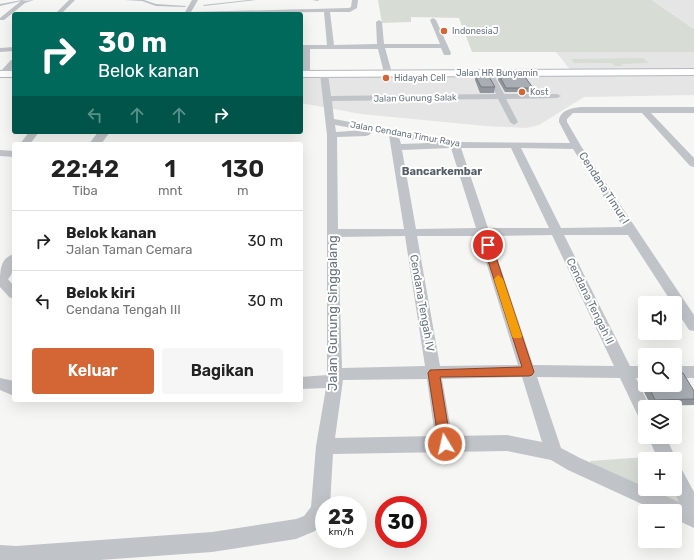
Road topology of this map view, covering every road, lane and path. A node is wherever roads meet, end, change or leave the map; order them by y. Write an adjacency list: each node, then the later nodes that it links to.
1 (28, 0): 10 (street)
2 (72, 0): 7 (street)
3 (195, 0): 8 (street)
4 (355, 0): 6 (street)
5 (286, 10): 6 (street); 9 (street)
6 (327, 10): 17 (street)
7 (60, 12)
8 (189, 12)
9 (255, 12)
10 (1, 19): 11 (street)
11 (12, 19)
12 (433, 20): 15 (street)
13 (379, 22): 14 (street)
14 (381, 46): 15 (street); 17 (street); 22 (street)
15 (443, 46): 20 (street)
16 (304, 47): 17 (street); 27 (street)
17 (331, 47)
18 (12, 49): 19 (street)
19 (0, 50)
20 (448, 54)
21 (12, 64): 25 (street)
22 (388, 73): 23 (main road, Jalan HR Bunyamin); 28 (main road, Jalan HR Bunyamin)
23 (489, 73): 24 (main road, Jalan HR Bunyamin); 30 (street)
24 (693, 73)
25 (1, 74): 26 (main road)
26 (12, 74)
27 (303, 74): 28 (main road, Jalan HR Bunyamin)
28 (324, 74): 31 (street, Jalan Gunung Singgalang)
29 (557, 96): 30 (street, Jalan Gunung Salak)
30 (502, 98): 31 (street, Jalan Gunung Salak); 34 (street)
31 (327, 99): 35 (street, Jalan Gunung Singgalang)
32 (645, 110): 33 (street); 39 (street, Cendana Timur I); 43 (street)
33 (694, 110)
34 (514, 122)
35 (331, 128): 36 (street, Jalan Cendana Timur Raya); 36 (street); 48 (street, Jalan Gunung Singgalang)
36 (390, 132): 37 (street, Jalan Cendana Timur Raya); 40 (street, Cendana Tengah IV)
37 (455, 145): 38 (street, Jalan Cendana Timur Raya); 40 (street); 44 (street)
38 (515, 146): 39 (street, Jalan Cendana Timur Raya); 45 (street, Cendana Tengah II)
39 (576, 146): 46 (street, Cendana Timur I)
40 (398, 147): 47 (street, Cendana Tengah IV)
41 (0, 153): 42 (street)
42 (12, 154)
43 (694, 164)
44 (483, 231): 45 (street); 47 (street); 53 (street)
45 (556, 231): 46 (street); 54 (street, Cendana Tengah II)
46 (631, 231): 52 (street, Cendana Timur I)
47 (410, 232): 48 (street); 58 (street, Cendana Tengah IV)
48 (332, 233): 59 (street, Jalan Gunung Singgalang)
49 (12, 261): 50 (street)
50 (0, 279): 51 (street)
51 (12, 292)
52 (694, 326)
53 (529, 372): 54 (street); 58 (street); 66 (street)
54 (625, 372): 55 (street); 63 (street, Cendana Tengah II)
55 (638, 372)
56 (682, 372): 57 (street)
57 (694, 372)
58 (434, 373): 59 (street); 64 (street, Cendana Tengah IV)
59 (335, 378): 60 (street); 65 (street, Jalan Gunung Singgalang)
60 (303, 383)
61 (0, 384): 62 (street)
62 (12, 388)
63 (639, 400)
64 (445, 444): 65 (street); 66 (street)
65 (325, 446): 70 (street, Jalan Gunung Singgalang)
66 (554, 453): 69 (street)
67 (682, 488): 68 (street)
68 (694, 512)
69 (694, 518)
70 (10, 557)

